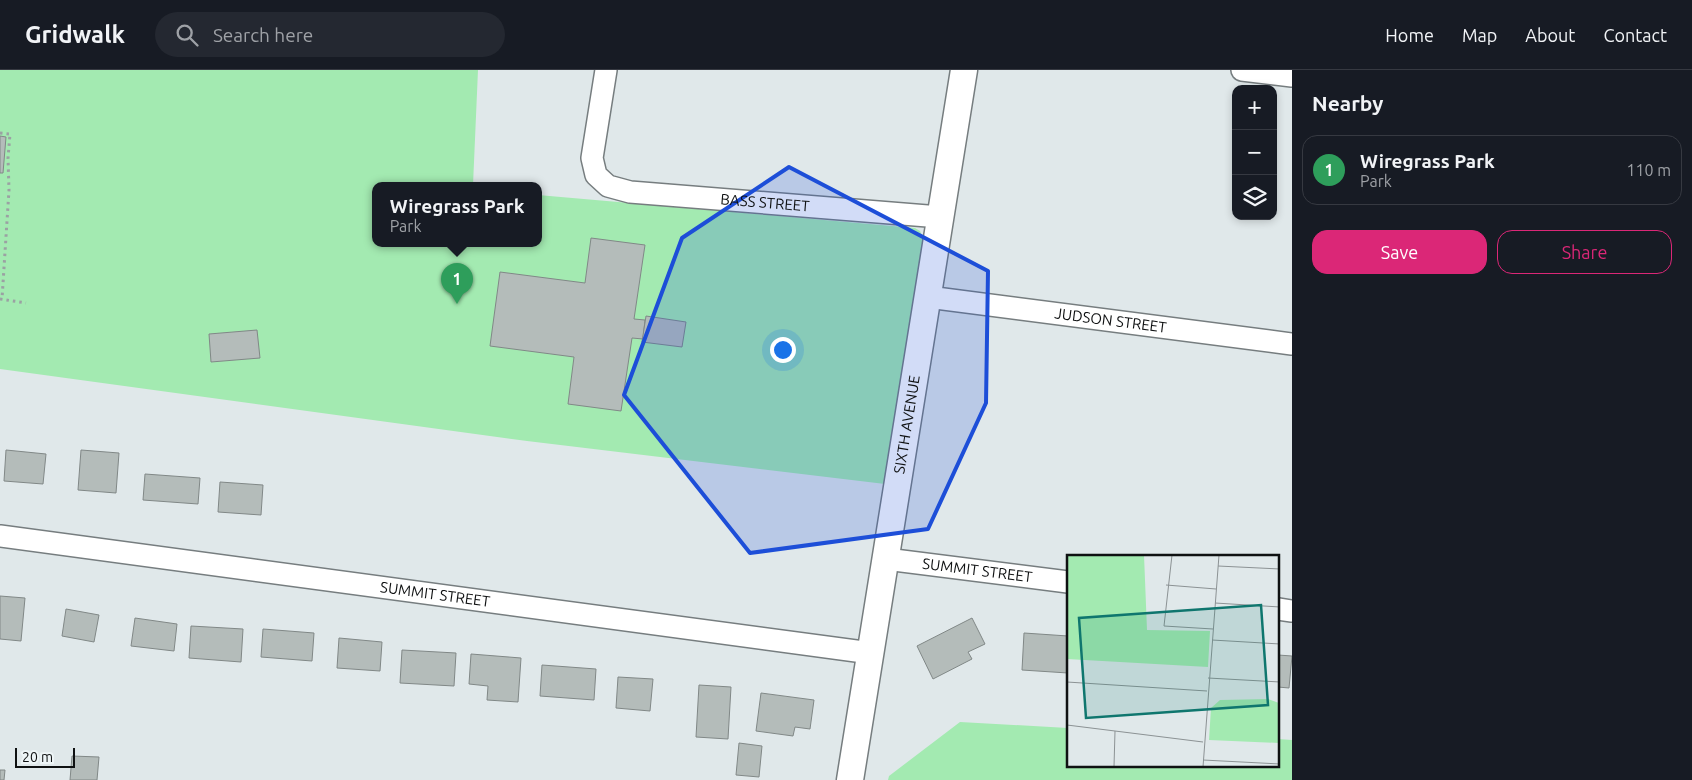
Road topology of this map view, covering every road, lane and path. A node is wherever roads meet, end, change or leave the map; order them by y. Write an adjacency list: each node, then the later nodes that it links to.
1 (606, 70): 6 (street, BASS STREET)
2 (964, 70): 6 (street, SIXTH AVENUE)
3 (1242, 70): 4 (street)
4 (1292, 76)
5 (0, 133): 8 (path)
6 (940, 217): 7 (street, SIXTH AVENUE)
7 (928, 298): 10 (street, JUDSON STREET); 12 (street, SIXTH AVENUE)
8 (1, 299): 9 (path)
9 (26, 303)
10 (1292, 344)
11 (0, 536): 14 (street, SUMMIT STREET)
12 (886, 559): 13 (street, SUMMIT STREET); 14 (street, SIXTH AVENUE)
13 (1067, 582)
14 (871, 653): 15 (street, SIXTH AVENUE)
15 (850, 780)

